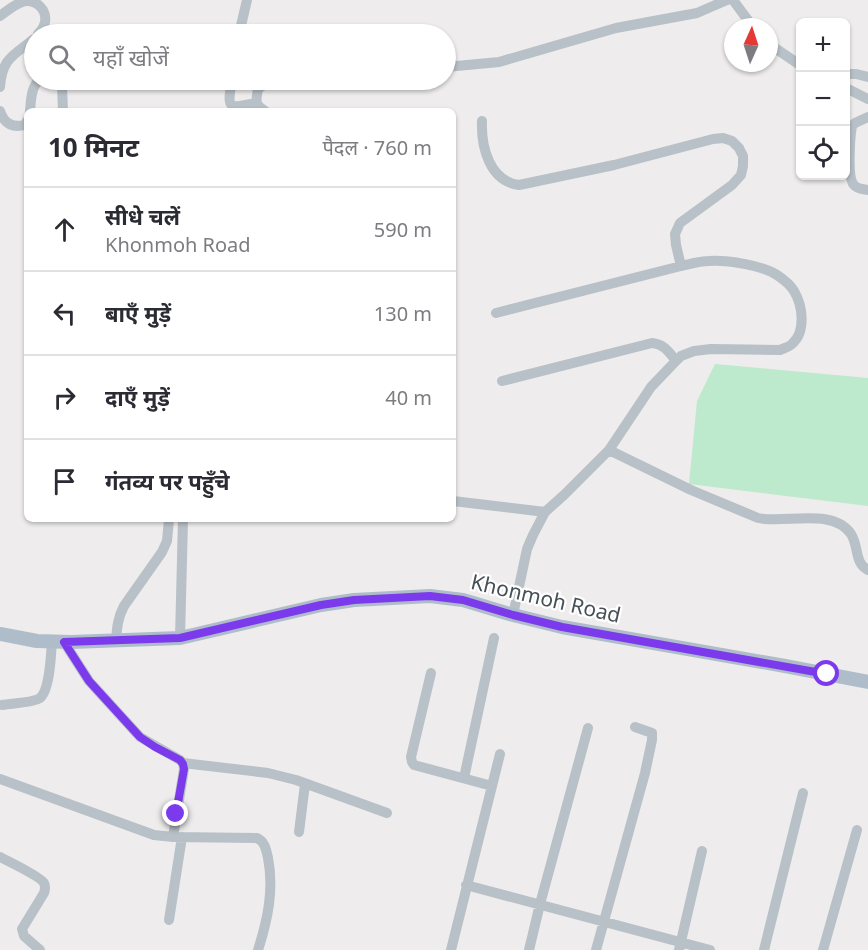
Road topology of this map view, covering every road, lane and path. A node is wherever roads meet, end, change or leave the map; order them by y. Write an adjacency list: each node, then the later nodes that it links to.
1 (247, 0): 7 (street)
2 (727, 0): 11 (street)
3 (733, 0): 5 (street)
4 (0, 15): 6 (street)
5 (746, 18)
6 (44, 24)
7 (241, 24)
8 (24, 46): 14 (street)
9 (778, 50): 10 (street)
10 (796, 62)
11 (456, 66)
12 (850, 74): 13 (street)
13 (868, 77)
14 (0, 87)
15 (33, 90): 22 (street)
16 (62, 90): 23 (street)
17 (230, 90): 24 (street)
18 (258, 90): 21 (street)
19 (850, 90): 20 (street)
20 (868, 99)
21 (261, 107): 25 (street)
22 (30, 108)
23 (63, 108)
24 (231, 108)
25 (234, 108)
26 (0, 111): 29 (street)
27 (868, 117): 30 (street)
28 (482, 121): 31 (street)
29 (24, 125)
30 (868, 190)
31 (681, 266): 32 (street); 33 (street)
32 (496, 313)
33 (676, 361): 34 (street); 35 (street)
34 (502, 381)
35 (617, 453): 37 (street); 40 (street)
36 (456, 501): 37 (street)
37 (545, 512): 41 (street)
38 (169, 522): 45 (street)
39 (183, 522): 43 (street)
40 (868, 570)
41 (513, 615): 43 (main road, Khonmoh Road); 48 (main road, Khonmoh Road)
42 (0, 634): 46 (main road, Khonmoh Road)
43 (180, 638): 45 (main road, Khonmoh Road)
44 (494, 638): 54 (street)
45 (116, 640): 46 (main road, Khonmoh Road)
46 (58, 642): 49 (street); 53 (street)
47 (431, 673): 54 (street)
48 (868, 682)
49 (2, 705)
50 (635, 727): 68 (street)
51 (588, 728): 66 (street)
52 (500, 754): 57 (street)
53 (183, 764): 56 (street); 62 (street)
54 (464, 778): 57 (street)
55 (0, 779): 62 (street)
56 (305, 784): 59 (street); 61 (street)
57 (492, 786): 65 (street)
58 (803, 793): 76 (street)
59 (387, 813)
60 (856, 830): 77 (street)
61 (299, 832)
62 (177, 837): 67 (street); 71 (street)
63 (702, 851): 69 (street)
64 (0, 857): 70 (street)
65 (466, 885): 66 (street); 72 (street)
66 (540, 904): 68 (street); 73 (street)
67 (169, 920)
68 (603, 921): 69 (street); 74 (street)
69 (680, 946): 75 (street)
70 (40, 950)
71 (258, 950)
72 (451, 950)
73 (529, 950)
74 (596, 950)
75 (710, 950)
76 (764, 950)
77 (824, 950)

